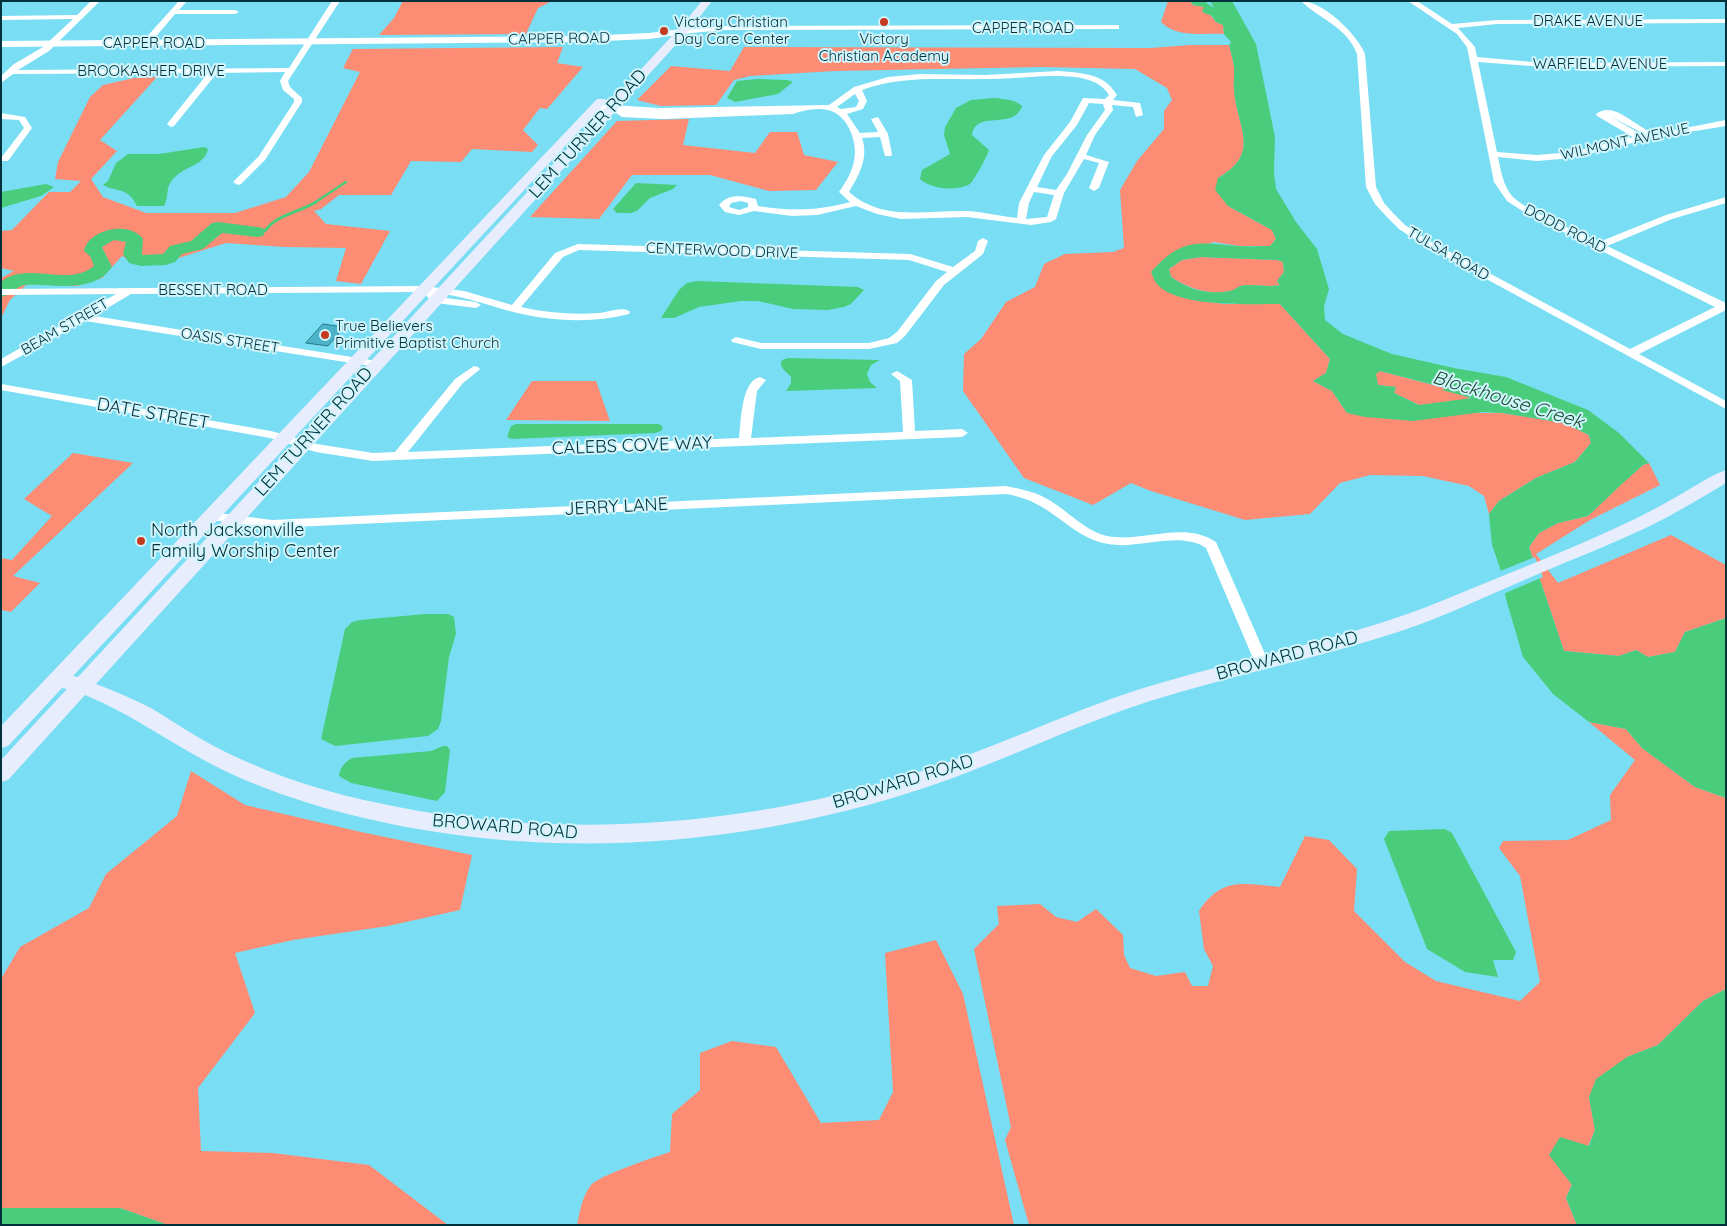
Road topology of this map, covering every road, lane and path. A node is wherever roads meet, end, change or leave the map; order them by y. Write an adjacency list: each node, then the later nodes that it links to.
1 (96, 1): 10 (street)
2 (183, 1): 8 (street)
3 (336, 1): 17 (street)
4 (692, 1): 13 (main road, LEM TURNER ROAD)
5 (707, 1): 13 (main road, LEM TURNER ROAD)
6 (1305, 1): 72 (street, TULSA ROAD)
7 (1412, 1): 14 (street, DODD ROAD)
8 (174, 12): 9 (street); 18 (street)
9 (235, 12)
10 (79, 17): 11 (street); 20 (street)
11 (1, 18)
12 (1726, 21): 14 (street, DRAKE AVENUE)
13 (679, 23): 15 (street, CAPPER ROAD); 16 (main road, LEM TURNER ROAD); 33 (main road, LEM TURNER ROAD)
14 (1451, 26): 22 (street, DODD ROAD)
15 (1116, 28)
16 (664, 34): 17 (street, CAPPER ROAD); 21 (main road, LEM TURNER ROAD)
17 (310, 42): 18 (street, CAPPER ROAD); 24 (street)
18 (146, 43): 20 (street, CAPPER ROAD)
19 (1, 44): 20 (street, CAPPER ROAD)
20 (52, 44): 26 (street)
21 (651, 47)
22 (1474, 59): 23 (street, WARFIELD AVENUE); 47 (street, DODD ROAD)
23 (1726, 64)
24 (291, 70): 25 (street, BROOKASHER DRIVE); 50 (street)
25 (214, 71): 26 (street, BROOKASHER DRIVE); 41 (street)
26 (10, 72): 27 (street)
27 (1, 81)
28 (856, 90): 30 (street); 32 (street); 36 (street)
29 (606, 95): 31 (main road, LEM TURNER ROAD)
30 (1107, 102): 37 (street); 48 (street); 52 (street)
31 (595, 107): 33 (street); 53 (main road, LEM TURNER ROAD)
32 (831, 108): 34 (street); 36 (street)
33 (614, 109): 35 (street); 54 (main road, LEM TURNER ROAD)
34 (796, 110): 35 (street); 35 (street)
35 (713, 112)
36 (841, 112): 44 (street)
37 (1139, 115)
38 (1, 116): 49 (street)
39 (875, 119): 42 (street)
40 (1726, 123): 43 (street, WILMONT AVENUE)
41 (172, 124)
42 (884, 134): 44 (street); 46 (street)
43 (1652, 135): 45 (street, WILMONT AVENUE); 45 (street)
44 (858, 136): 57 (street)
45 (1641, 138): 47 (street, WILMONT AVENUE)
46 (888, 154)
47 (1494, 154): 61 (street, DODD ROAD)
48 (1080, 156): 51 (street); 55 (street)
49 (4, 159)
50 (238, 182)
51 (1094, 188)
52 (1031, 189): 55 (street); 59 (street)
53 (517, 190): 54 (main road); 63 (main road, LEM TURNER ROAD)
54 (534, 192): 66 (main road, LEM TURNER ROAD)
55 (1059, 193): 59 (street)
56 (1726, 200): 61 (street)
57 (855, 203): 58 (street); 59 (street)
58 (753, 208)
59 (1021, 220)
60 (983, 241): 62 (street)
61 (1599, 246): 67 (street, DODD ROAD)
62 (954, 271): 68 (street, CENTERWOOD DRIVE); 71 (street)
63 (424, 289): 64 (street, BESSENT ROAD); 66 (street, BESSENT ROAD); 73 (main road, LEM TURNER ROAD)
64 (129, 291): 65 (street, BESSENT ROAD); 70 (street, BEAM STREET)
65 (1, 292)
66 (441, 295): 68 (street, BESSENT ROAD); 75 (main road, LEM TURNER ROAD)
67 (1724, 306): 72 (street)
68 (515, 308): 69 (street, BESSENT ROAD)
69 (625, 312)
70 (83, 317): 73 (street, OASIS STREET); 74 (street, BEAM STREET)
71 (736, 340)
72 (1630, 354): 80 (street, TULSA ROAD)
73 (356, 362): 75 (street, OASIS STREET); 83 (main road, LEM TURNER ROAD)
74 (1, 364)
75 (377, 364): 85 (main road, LEM TURNER ROAD)
76 (474, 370): 86 (street)
77 (897, 374): 82 (street)
78 (760, 380): 84 (street)
79 (1, 387): 83 (street, DATE STREET)
80 (1726, 406)
81 (962, 433): 82 (street, CALEBS COVE WAY)
82 (909, 435): 84 (street, CALEBS COVE WAY)
83 (284, 439): 85 (street, DATE STREET); 88 (main road, LEM TURNER ROAD)
84 (745, 442): 86 (street, CALEBS COVE WAY)
85 (304, 444): 86 (street, CALEBS COVE WAY); 89 (main road, LEM TURNER ROAD)
86 (398, 456)
87 (1726, 475): 90 (main road, BROWARD ROAD)
88 (211, 516): 89 (street, JERRY LANE); 91 (main road, LEM TURNER ROAD)
89 (234, 520): 90 (street, JERRY LANE); 92 (main road, LEM TURNER ROAD)
90 (1262, 663): 92 (main road, BROWARD ROAD)
91 (58, 679): 92 (main road, BROWARD ROAD); 93 (main road, LEM TURNER ROAD)
92 (82, 686): 94 (main road, LEM TURNER ROAD)
93 (1, 740)
94 (1, 774)

